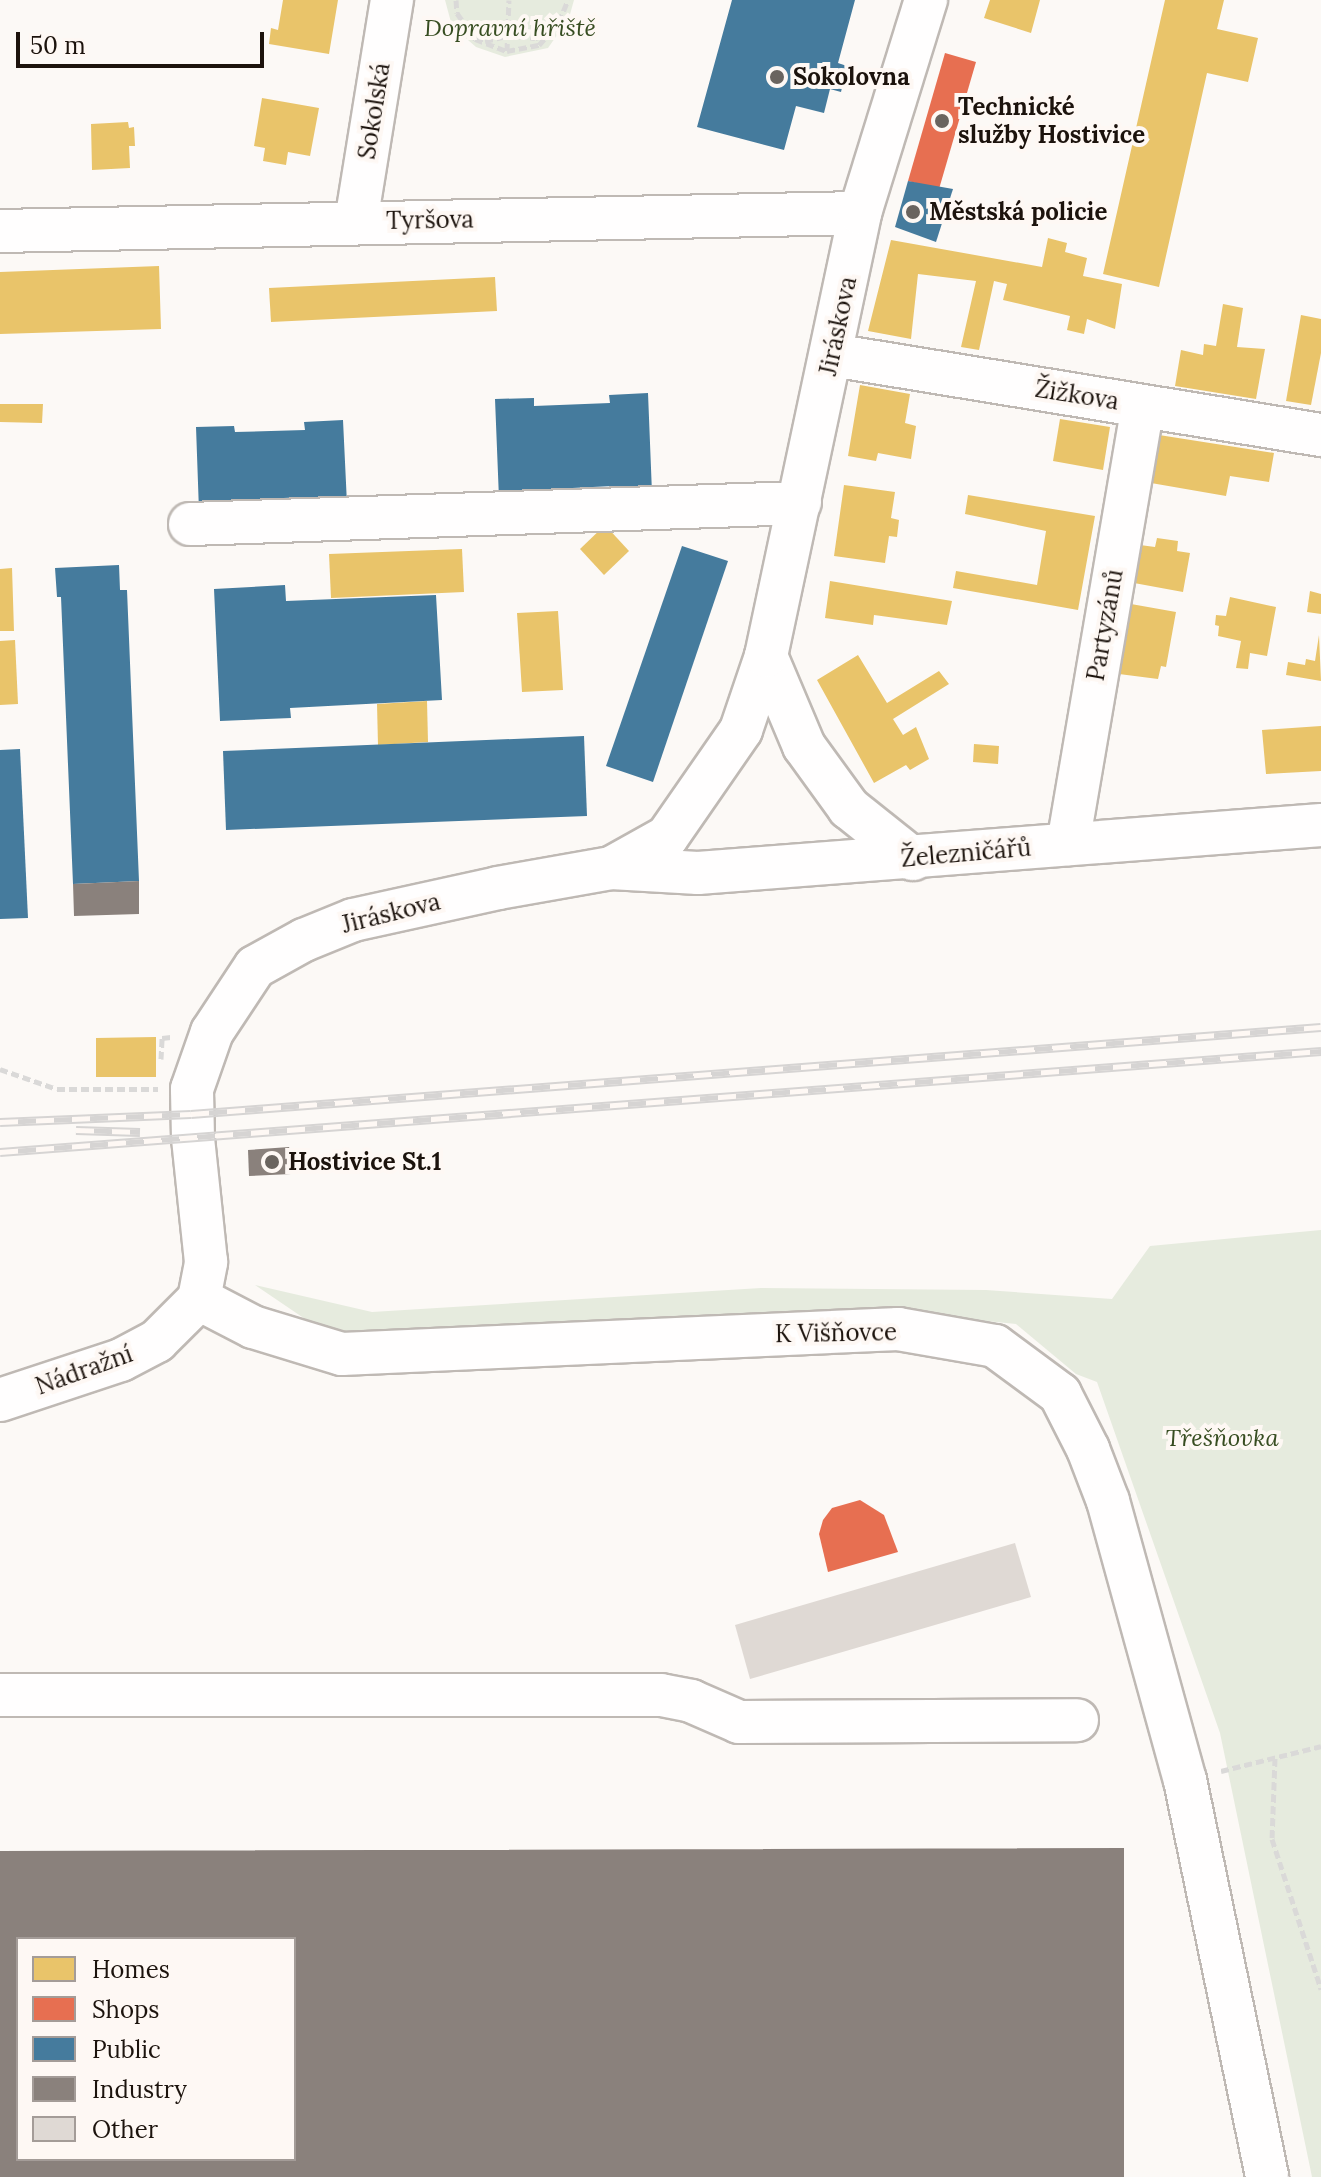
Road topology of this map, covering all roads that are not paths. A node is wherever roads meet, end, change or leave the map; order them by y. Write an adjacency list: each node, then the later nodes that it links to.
1 (392, 0): 4 (street, Sokolská)
2 (926, 0): 3 (street, Jiráskova)
3 (860, 213): 4 (street, Tyršova); 6 (street, Jiráskova)
4 (356, 222): 5 (street, Tyršova)
5 (0, 231)
6 (832, 355): 7 (street, Žižkova); 9 (street, Jiráskova)
7 (1143, 406): 8 (street, Žižkova); 13 (street, Partyzánů)
8 (1321, 435)
9 (800, 503): 10 (street); 11 (street, Jiráskova)
10 (190, 524)
11 (766, 656): 14 (street); 15 (street, Jiráskova)
12 (1321, 825): 13 (street, Železničářů)
13 (1068, 844): 14 (street, Železničářů)
14 (913, 859): 15 (street, Železničářů)
15 (611, 868): 16 (street, Jiráskova)
16 (199, 1299): 17 (street, Nádražní); 20 (street, K Višňovce)
17 (0, 1400)
18 (0, 1695): 19 (street)
19 (1077, 1720)
20 (1267, 2177)

